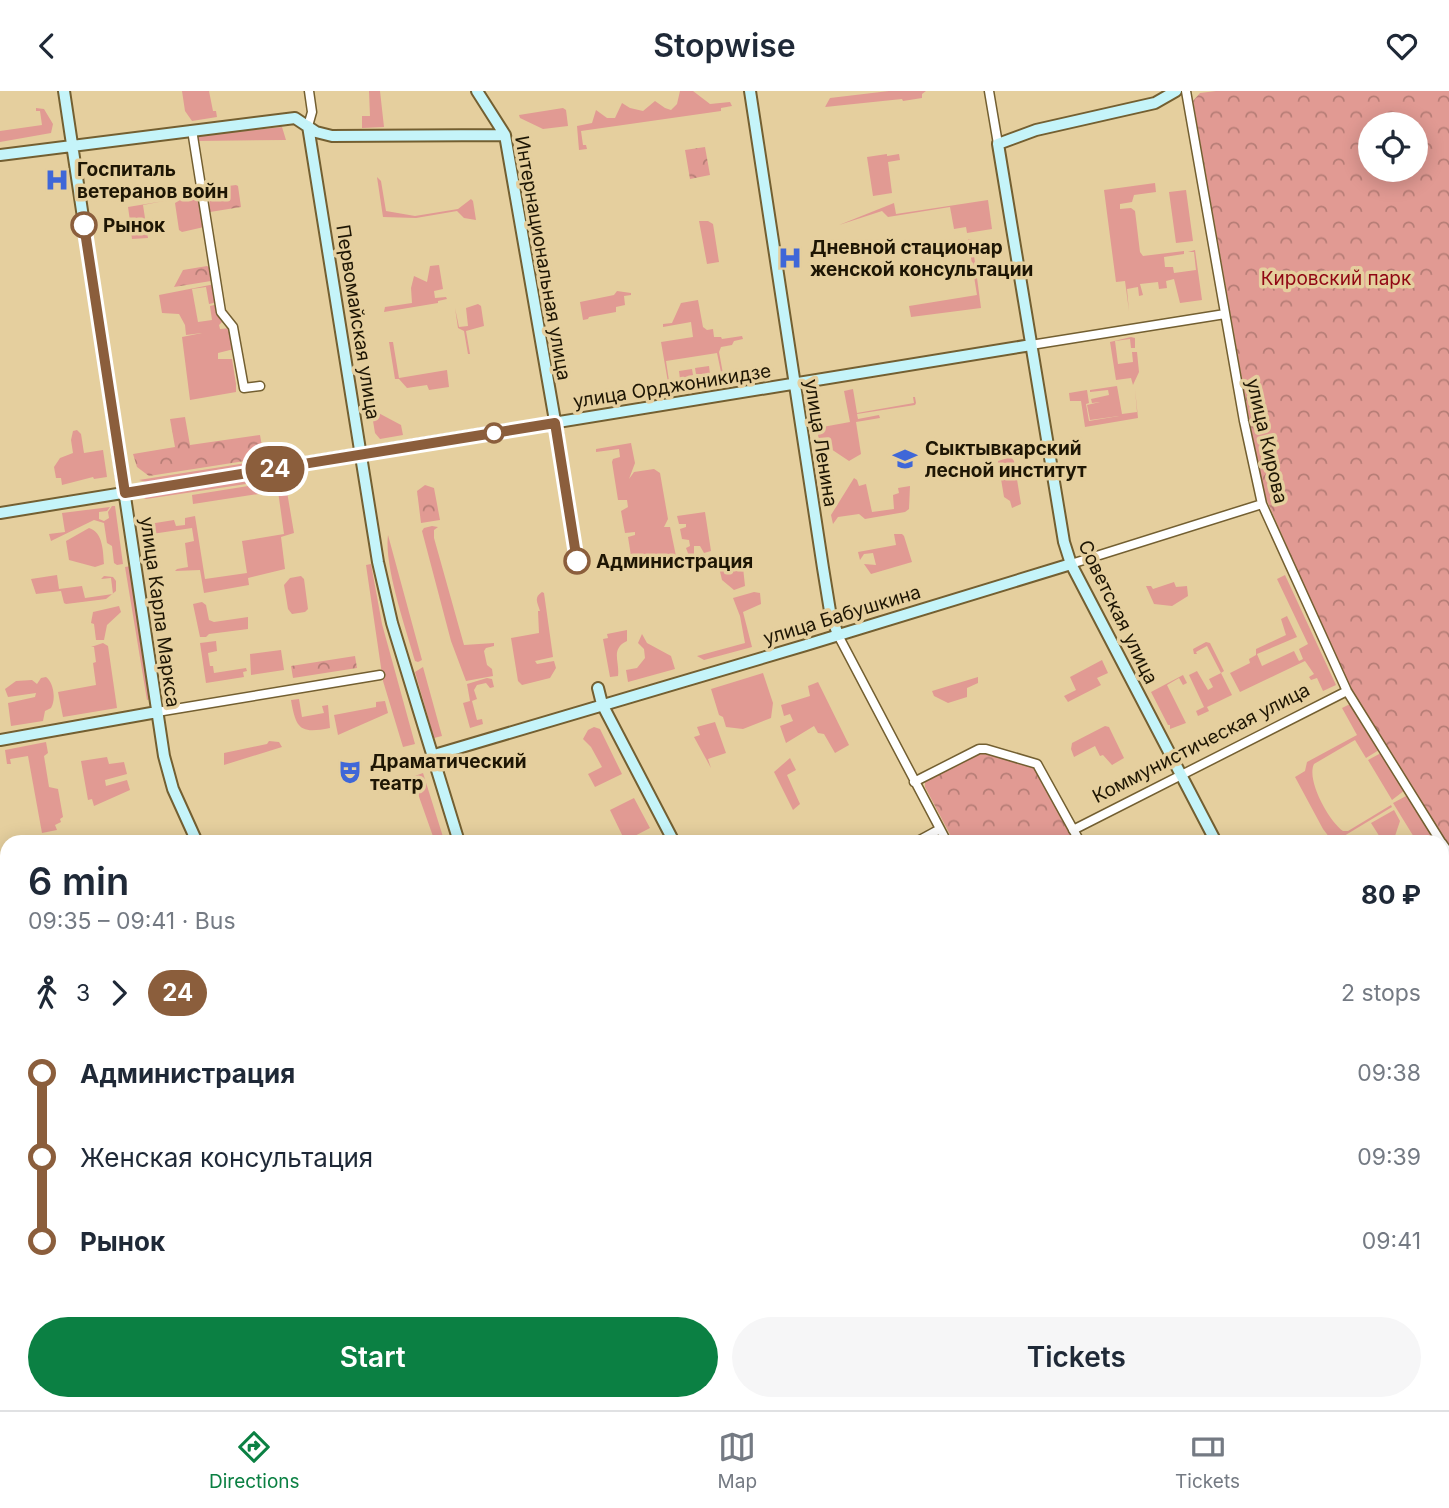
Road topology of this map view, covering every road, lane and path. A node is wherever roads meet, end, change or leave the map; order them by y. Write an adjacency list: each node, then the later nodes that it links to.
1 (64, 91): 12 (street, улица Карла Маркса)
2 (309, 91): 8 (street, Первомайская улица)
3 (477, 91): 10 (street, Интернациональная улица)
4 (750, 91): 16 (street, улица Ленина)
5 (989, 91): 11 (street, Советская улица)
6 (1176, 91): 11 (street)
7 (1186, 91): 14 (street, улица Кирова)
8 (308, 126): 9 (street); 10 (street); 20 (street, Первомайская улица)
9 (192, 130): 12 (street); 17 (street)
10 (505, 135): 18 (street, Интернациональная улица)
11 (998, 144): 15 (street, Советская улица)
12 (72, 146): 13 (street); 21 (street, улица Карла Маркса)
13 (0, 155)
14 (1225, 314): 15 (street, улица Орджоникидзе); 22 (street, улица Кирова)
15 (1031, 345): 16 (street, улица Орджоникидзе); 24 (street, Советская улица)
16 (794, 384): 18 (street, улица Орджоникидзе); 25 (street, улица Ленина)
17 (260, 386)
18 (555, 423): 19 (street, Интернациональная улица); 20 (street, улица Орджоникидзе)
19 (558, 438)
20 (361, 455): 21 (street, улица Орджоникидзе); 32 (street, Первомайская улица)
21 (125, 493): 23 (street, улица Орджоникидзе); 30 (street, улица Карла Маркса)
22 (1262, 504): 24 (street, улица Бабушкина); 28 (street, улица Кирова)
23 (0, 513)
24 (1071, 564): 25 (street, улица Бабушкина); 33 (street, Советская улица)
25 (838, 635): 29 (street, улица Бабушкина); 34 (street, улица Ленина)
26 (380, 675): 30 (street)
27 (598, 688): 29 (street)
28 (1347, 691): 33 (street, Коммунистическая улица); 44 (street, улица Кирова)
29 (602, 704): 32 (street, улица Бабушкина); 39 (street)
30 (157, 712): 31 (street); 37 (street, улица Карла Маркса)
31 (0, 740)
32 (431, 755): 38 (street, Первомайская улица)
33 (1180, 774): 36 (street, Коммунистическая улица); 43 (street, Советская улица)
34 (914, 782): 35 (street, улица Ленина); 36 (street)
35 (940, 829): 40 (street); 41 (street, улица Ленина)
36 (1073, 830): 42 (street)
37 (194, 835)
38 (457, 835)
39 (670, 835)
40 (929, 835)
41 (943, 835)
42 (1076, 835)
43 (1212, 835)
44 (1438, 835)

